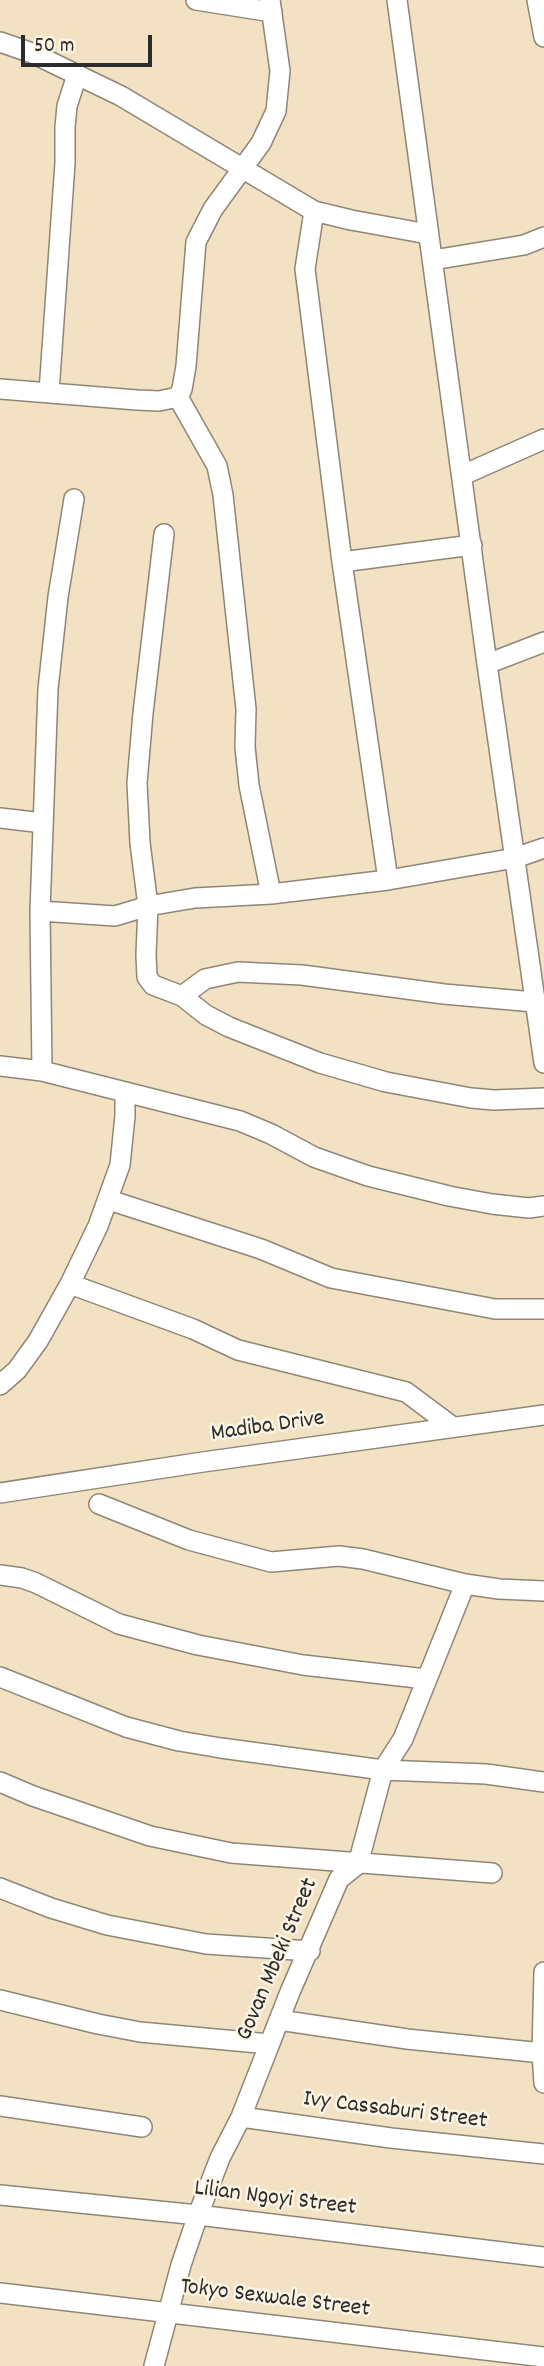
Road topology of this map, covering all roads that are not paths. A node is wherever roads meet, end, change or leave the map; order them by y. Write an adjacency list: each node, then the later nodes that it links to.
1 (196, 0): 4 (street)
2 (397, 0): 10 (street)
3 (537, 0): 5 (street)
4 (271, 6): 8 (street)
5 (544, 37)
6 (0, 42): 7 (street)
7 (77, 75): 8 (street); 14 (street)
8 (242, 169): 9 (street); 15 (street)
9 (314, 211): 10 (street); 21 (street)
10 (428, 234): 12 (street)
11 (544, 237): 12 (street)
12 (433, 260): 17 (street)
13 (0, 389): 14 (street)
14 (50, 392): 15 (street)
15 (178, 397): 29 (street)
16 (544, 439): 17 (street)
17 (463, 475): 20 (street)
18 (74, 499): 25 (street)
19 (164, 534): 30 (street)
20 (472, 545): 21 (street); 23 (street)
21 (342, 562): 28 (street)
22 (544, 642): 23 (street)
23 (487, 663): 27 (street)
24 (0, 818): 25 (street)
25 (43, 823): 31 (street)
26 (544, 848): 27 (street)
27 (515, 858): 28 (street); 33 (street)
28 (388, 880): 29 (street)
29 (271, 894): 30 (street)
30 (148, 906): 31 (street); 32 (street)
31 (40, 911): 36 (street)
32 (182, 996): 33 (street); 38 (street)
33 (534, 1002): 34 (street)
34 (544, 1063)
35 (0, 1066): 36 (street)
36 (42, 1071): 37 (street)
37 (125, 1092): 39 (street); 40 (street)
38 (544, 1098)
39 (109, 1200): 41 (street); 42 (street)
40 (544, 1206)
41 (70, 1284): 43 (street); 45 (street)
42 (544, 1309)
43 (0, 1385)
44 (544, 1415): 45 (street, Madiba Drive)
45 (453, 1427): 46 (street, Madiba Drive)
46 (0, 1493)
47 (99, 1504): 49 (street)
48 (0, 1575): 52 (street)
49 (465, 1584): 50 (street); 52 (street, Govan Mbeki Street)
50 (544, 1591)
51 (0, 1677): 53 (street)
52 (426, 1679): 53 (street, Govan Mbeki Street)
53 (383, 1770): 55 (street); 56 (street, Govan Mbeki Street)
54 (0, 1782): 56 (street)
55 (544, 1782)
56 (358, 1864): 57 (street); 59 (street, Govan Mbeki Street)
57 (492, 1873)
58 (0, 1888): 59 (street)
59 (310, 1951): 62 (street, Govan Mbeki Street)
60 (544, 1972): 64 (street)
61 (0, 2000): 63 (street)
62 (279, 2020): 63 (street, Govan Mbeki Street); 64 (street)
63 (269, 2044): 67 (street, Govan Mbeki Street)
64 (542, 2053): 65 (street)
65 (544, 2083)
66 (0, 2106): 68 (street)
67 (241, 2117): 69 (street, Ivy Cassaburi Street); 71 (street, Govan Mbeki Street)
68 (142, 2127)
69 (544, 2154)
70 (0, 2195): 71 (street, Lilian Ngoyi Street)
71 (198, 2215): 72 (street, Lilian Ngoyi Street); 74 (street, Govan Mbeki Street)
72 (544, 2257)
73 (0, 2292): 74 (street, Tokyo Sexwale Street)
74 (167, 2312): 75 (street, Tokyo Sexwale Street); 76 (street, Govan Mbeki Street)
75 (544, 2357)
76 (154, 2366)

